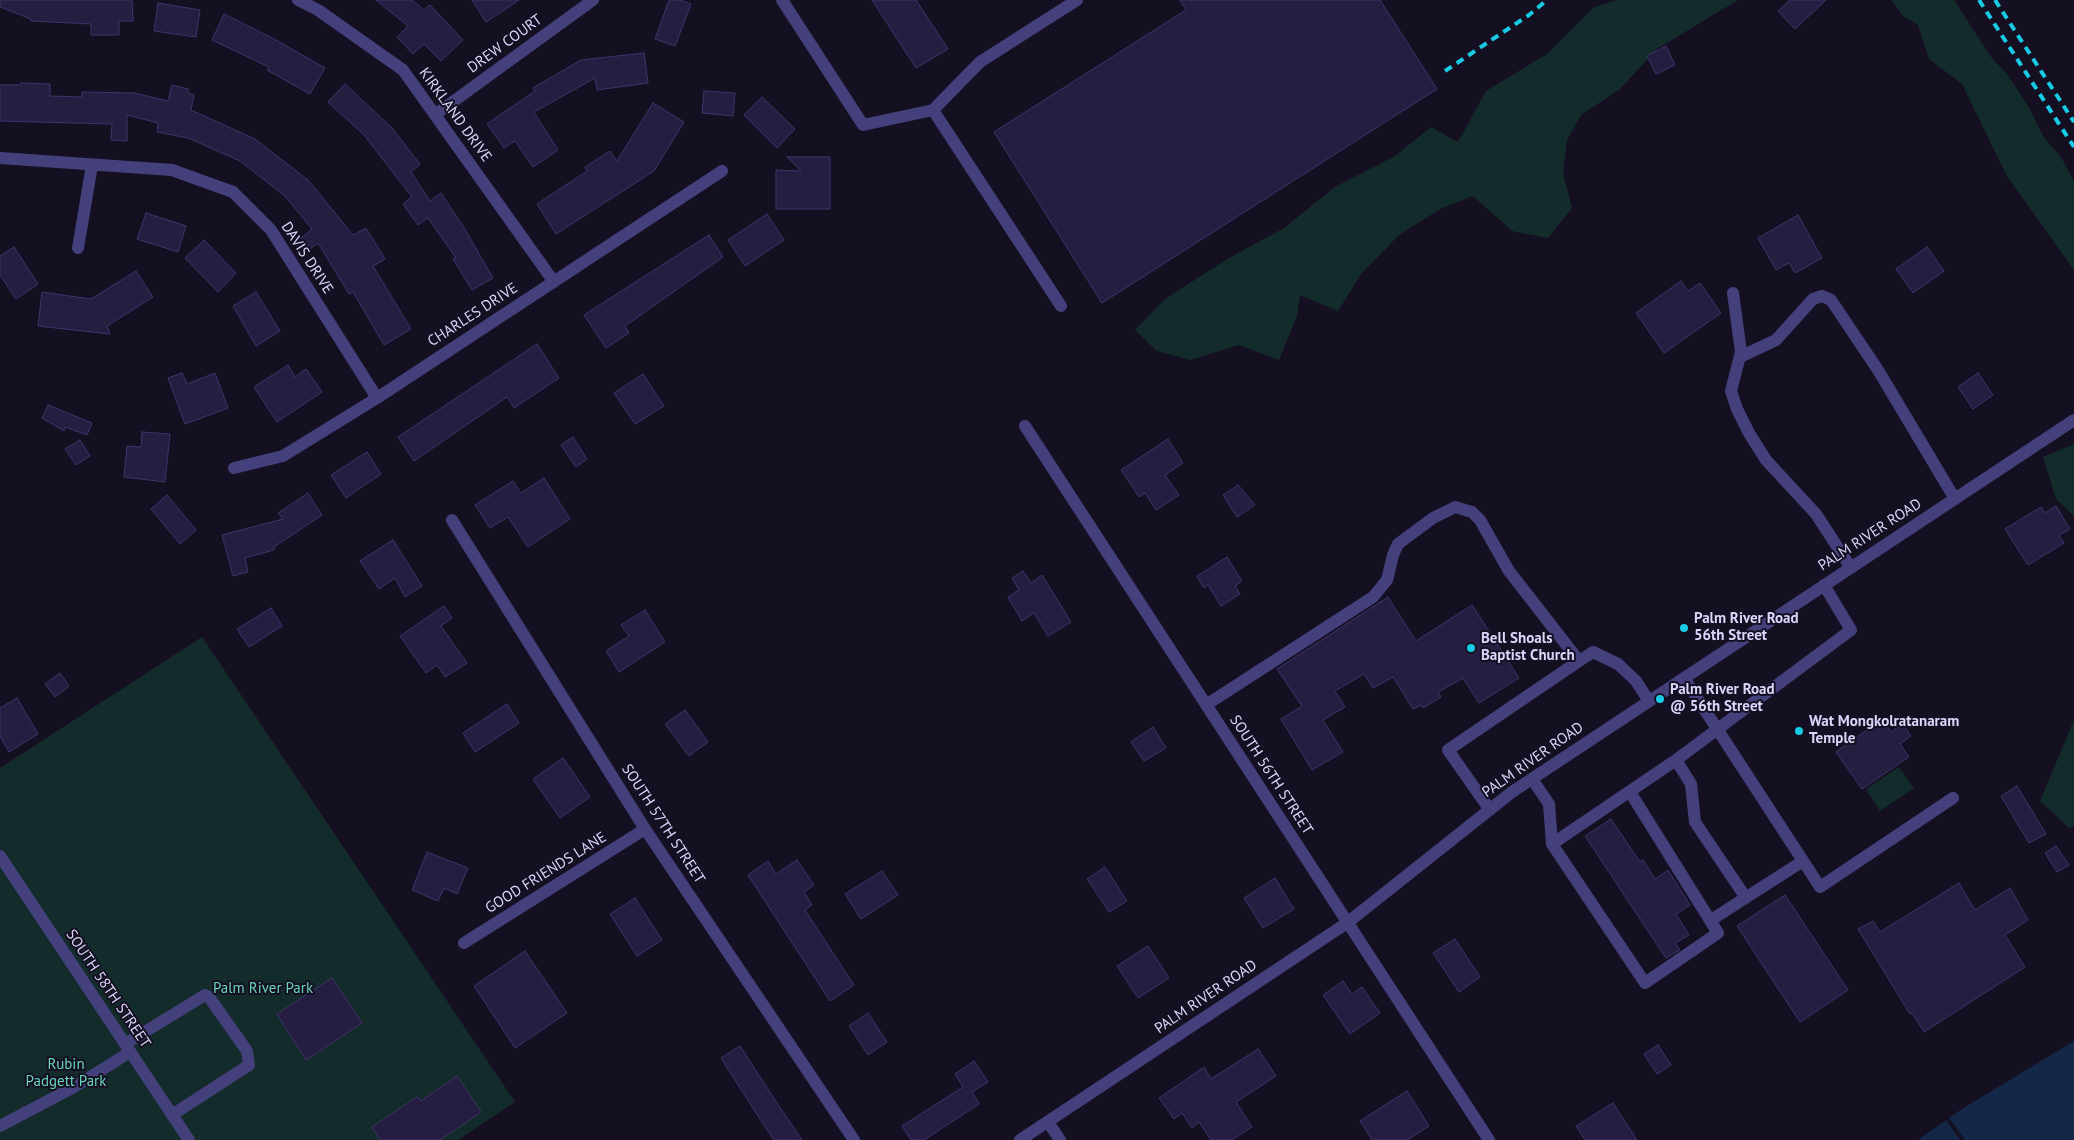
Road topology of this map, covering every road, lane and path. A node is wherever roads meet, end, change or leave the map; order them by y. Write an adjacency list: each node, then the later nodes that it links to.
1 (298, 0): 5 (street, KIRKLAND DRIVE)
2 (593, 0): 7 (street, DREW COURT)
3 (782, 0): 6 (street)
4 (1077, 0): 6 (street)
5 (322, 5): 7 (street, KIRKLAND DRIVE)
6 (933, 110): 14 (street)
7 (436, 114): 12 (street, KIRKLAND DRIVE)
8 (0, 158): 9 (street, DAVIS DRIVE)
9 (92, 165): 11 (street); 16 (street, DAVIS DRIVE)
10 (722, 172): 12 (street, CHARLES DRIVE)
11 (78, 248)
12 (554, 282): 16 (street, CHARLES DRIVE)
13 (1733, 293): 15 (street)
14 (1061, 306)
15 (1740, 357): 20 (street); 22 (street)
16 (377, 398): 19 (street, CHARLES DRIVE)
17 (2074, 420): 20 (street, PALM RIVER ROAD)
18 (1025, 426): 27 (street, SOUTH 56TH STREET)
19 (234, 468)
20 (1955, 499): 22 (street, PALM RIVER ROAD)
21 (452, 520): 34 (street, SOUTH 57TH STREET)
22 (1850, 568): 23 (street, PALM RIVER ROAD)
23 (1824, 585): 25 (street, PALM RIVER ROAD); 28 (street)
24 (1579, 661): 26 (street); 27 (street); 33 (street)
25 (1684, 678): 26 (street, PALM RIVER ROAD); 28 (street)
26 (1649, 701): 30 (street, PALM RIVER ROAD)
27 (1206, 705): 40 (street, SOUTH 56TH STREET)
28 (1717, 728): 29 (street); 37 (street)
29 (1676, 760): 31 (street); 38 (street)
30 (1532, 779): 33 (street, PALM RIVER ROAD); 35 (street)
31 (1630, 792): 35 (street); 39 (street)
32 (1953, 798): 37 (street)
33 (1490, 810): 40 (street, PALM RIVER ROAD)
34 (645, 829): 41 (street, GOOD FRIENDS LANE); 47 (street, SOUTH 57TH STREET)
35 (1552, 844): 39 (street)
36 (0, 856): 42 (street, SOUTH 58TH STREET)
37 (1803, 861): 38 (street)
38 (1746, 898): 39 (street)
39 (1710, 920)
40 (1348, 923): 44 (street, PALM RIVER ROAD); 50 (street, SOUTH 56TH STREET)
41 (464, 943)
42 (128, 1048): 43 (street, SOUTH 58TH STREET); 43 (street); 45 (street)
43 (172, 1115): 46 (street, SOUTH 58TH STREET)
44 (1048, 1122): 48 (street, PALM RIVER ROAD); 49 (street)
45 (0, 1126)
46 (189, 1140)
47 (854, 1140)
48 (1020, 1140)
49 (1060, 1140)
50 (1489, 1140)

